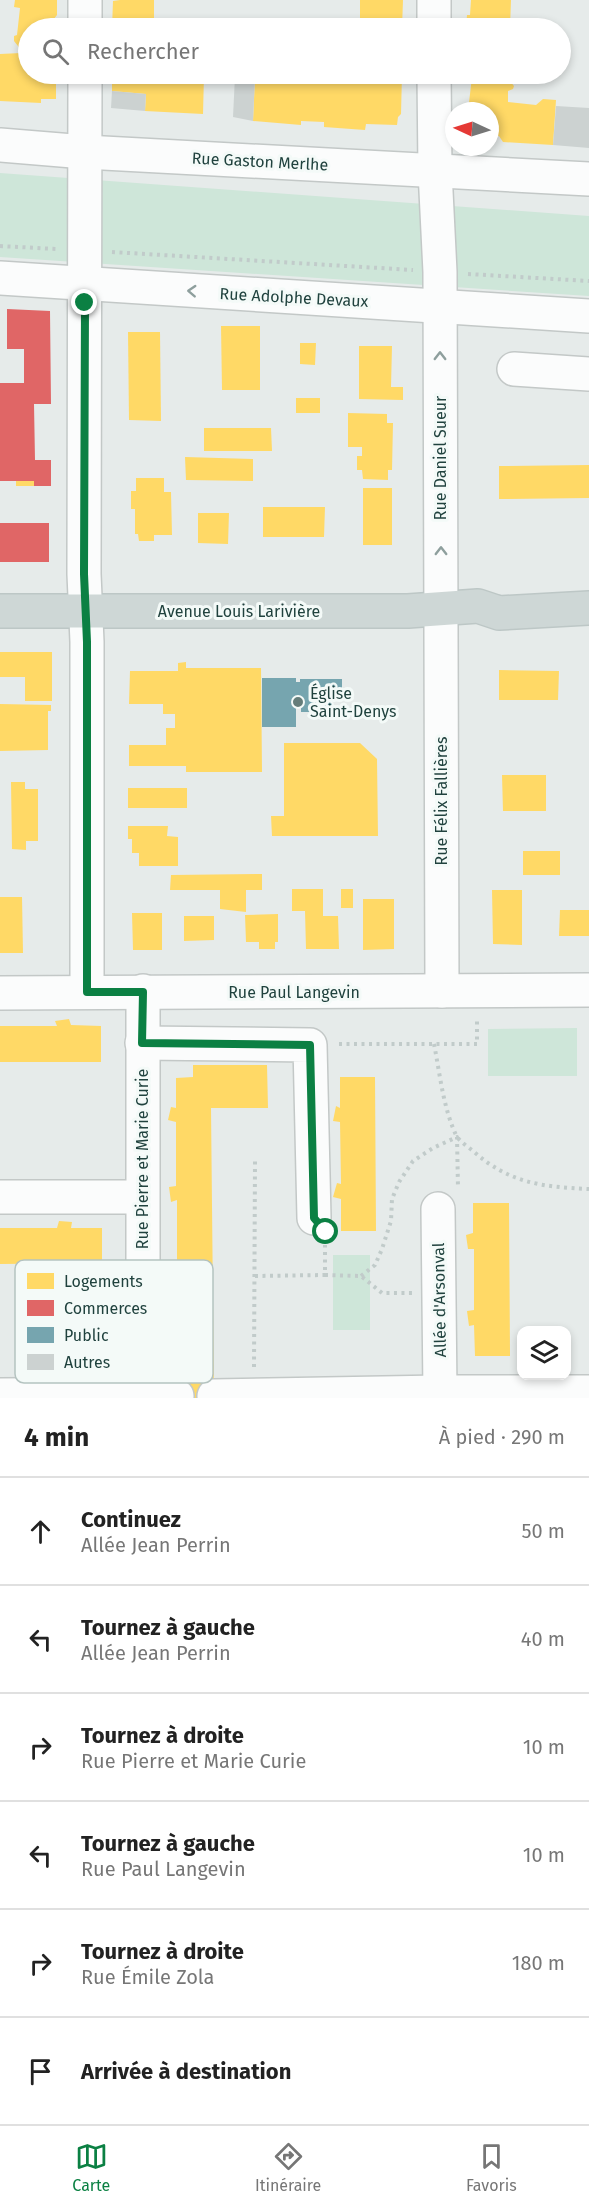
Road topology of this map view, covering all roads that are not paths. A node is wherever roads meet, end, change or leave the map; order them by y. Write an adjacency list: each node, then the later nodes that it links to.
1 (85, 0): 3 (street)
2 (434, 0): 4 (street)
3 (85, 18)
4 (434, 18)
5 (85, 84): 8 (street)
6 (434, 84): 9 (street)
7 (0, 145): 8 (street, Rue Gaston Merlhe)
8 (85, 152): 9 (street, Rue Gaston Merlhe); 12 (street)
9 (435, 171): 10 (street, Rue Gaston Merlhe); 13 (street)
10 (589, 179)
11 (0, 278): 12 (street, Rue Adolphe Devaux)
12 (85, 285): 13 (street, Rue Adolphe Devaux, one-way to 12); 22 (street)
13 (440, 306): 14 (street, Rue Adolphe Devaux); 20 (street, Rue Daniel Sueur, one-way to 13)
14 (589, 316)
15 (514, 369): 16 (street)
16 (589, 374)
17 (589, 587): 18 (main road, Avenue Louis Larivière)
18 (478, 606): 19 (main road, Avenue Louis Larivière); 20 (main road, Avenue Louis Larivière)
19 (589, 608)
20 (441, 610): 22 (main road, Avenue Louis Larivière); 26 (street, Rue Félix Fallières)
21 (0, 611): 22 (main road, Avenue Louis Larivière)
22 (86, 612): 24 (street)
23 (589, 990): 26 (street, Rue Paul Langevin)
24 (87, 992): 25 (street, Rue Paul Langevin); 27 (street, Rue Paul Langevin)
25 (143, 992): 26 (street, Rue Paul Langevin); 28 (street, Rue Pierre et Marie Curie)
26 (442, 992)
27 (0, 993)
28 (142, 1043): 30 (street, Rue Pierre et Marie Curie); 32 (street)
29 (0, 1197): 30 (street)
30 (142, 1197): 33 (street, Rue Pierre et Marie Curie)
31 (438, 1209): 34 (street, Allée d'Arsonval)
32 (314, 1218)
33 (142, 1260)
34 (440, 1392): 35 (street); 39 (street)
35 (589, 1392)
36 (0, 1395): 37 (street)
37 (143, 1396): 38 (street)
38 (177, 1396)
39 (214, 1396)

